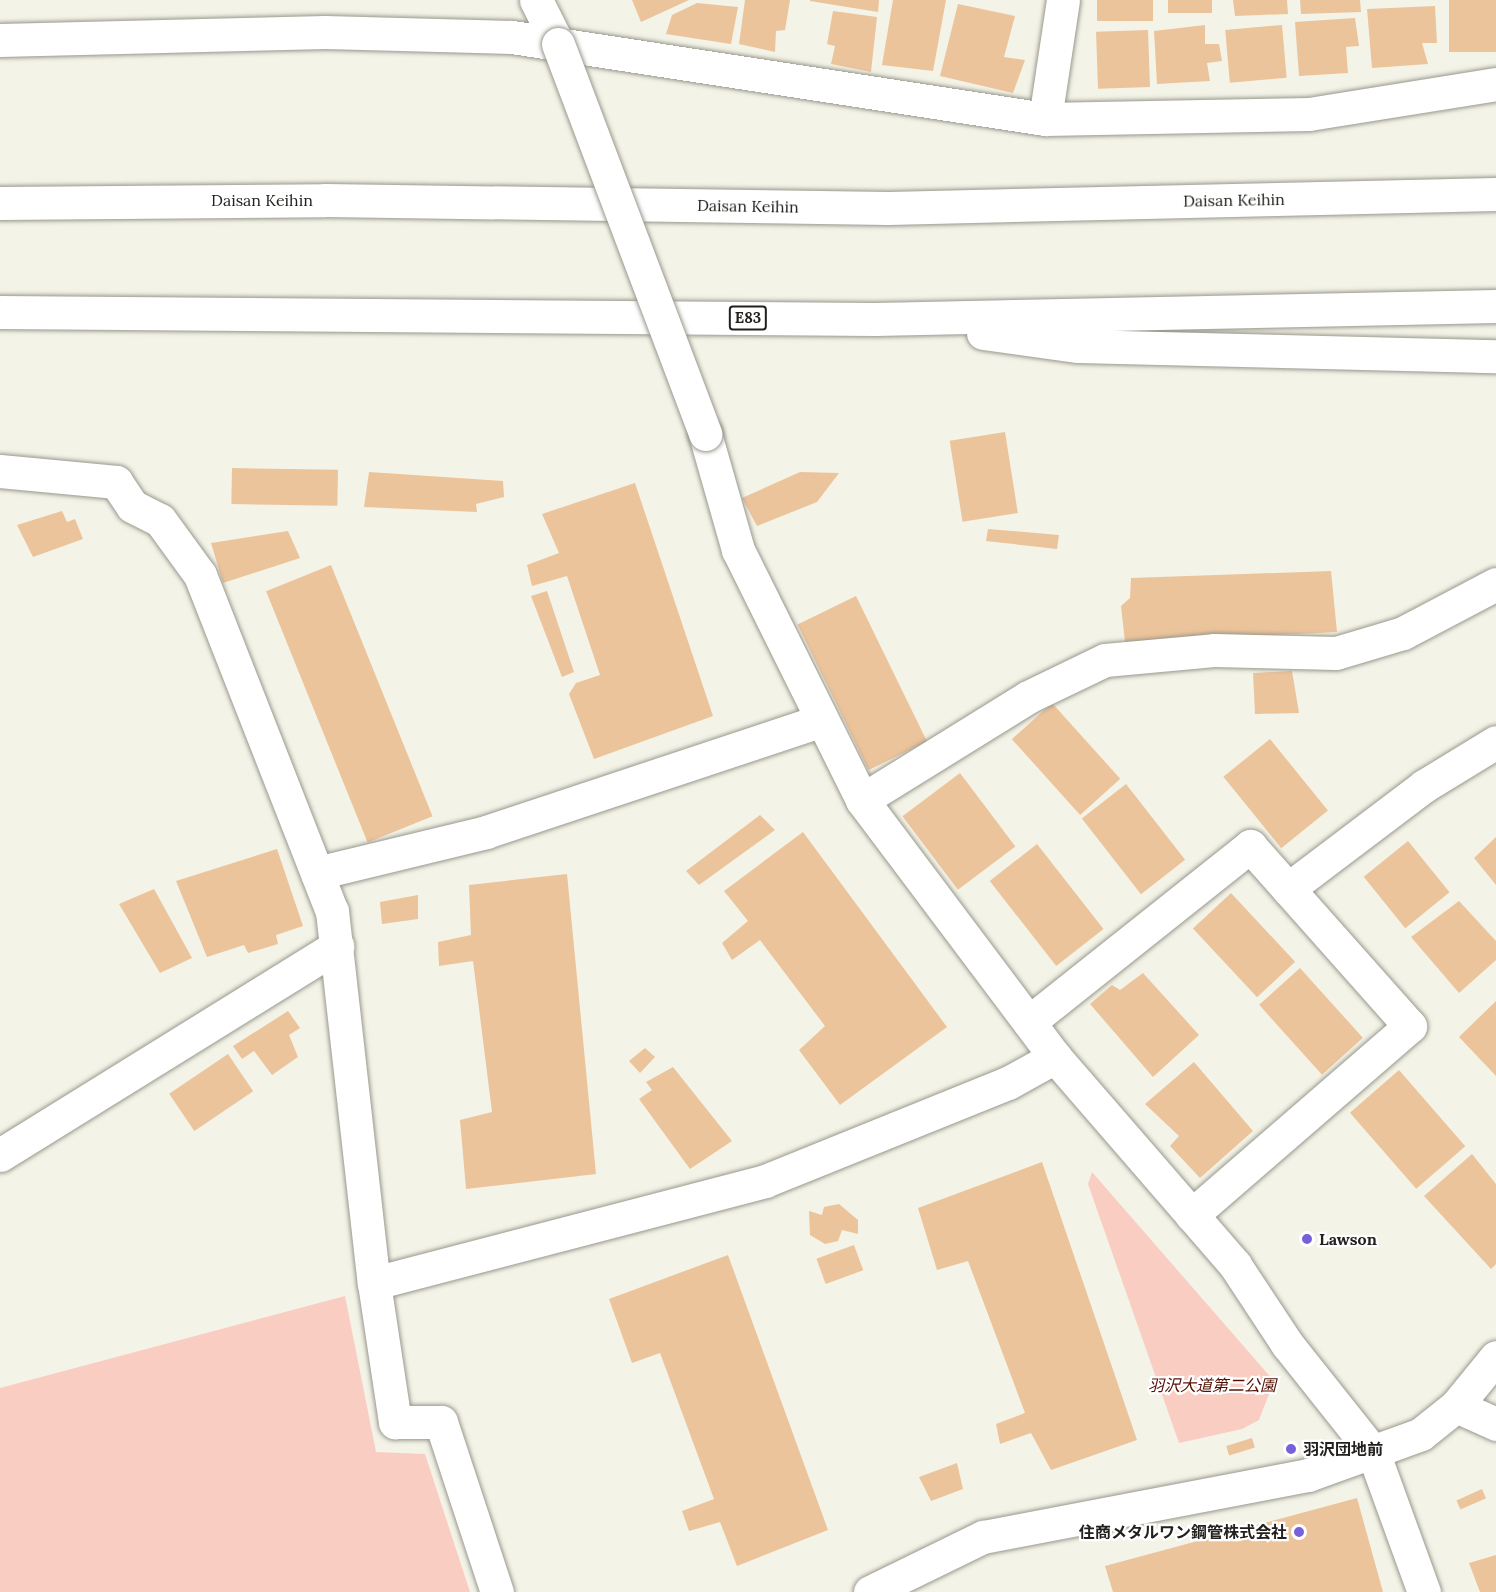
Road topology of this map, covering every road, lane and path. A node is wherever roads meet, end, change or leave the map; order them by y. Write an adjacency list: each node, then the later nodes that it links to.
1 (536, 0): 4 (main road)
2 (1063, 0): 6 (main road)
3 (0, 40): 4 (main road)
4 (558, 44): 6 (main road); 15 (main road, bridge)
5 (1496, 84): 6 (main road)
6 (1045, 119)
7 (1496, 195): 8 (main road, Daisan Keihin)
8 (0, 202)
9 (1496, 306): 11 (main road, E83)
10 (0, 312): 11 (main road, E83)
11 (875, 319): 12 (main road)
12 (1496, 356)
13 (0, 471): 18 (main road)
14 (1496, 584): 17 (main road)
15 (822, 720): 17 (main road); 18 (main road)
16 (1496, 742): 19 (main road)
17 (862, 800): 21 (main road)
18 (317, 873): 20 (main road)
19 (1288, 889): 21 (main road); 24 (main road)
20 (337, 946): 23 (main road); 25 (main road)
21 (1029, 1022): 22 (main road)
22 (1055, 1057): 24 (main road); 25 (main road)
23 (0, 1155)
24 (1192, 1215): 29 (main road)
25 (374, 1283): 30 (main road)
26 (1496, 1357): 27 (main road)
27 (1456, 1406): 28 (main road); 29 (main road)
28 (1496, 1424)
29 (1373, 1452): 31 (main road); 32 (main road)
30 (497, 1592)
31 (870, 1592)
32 (1424, 1592)

